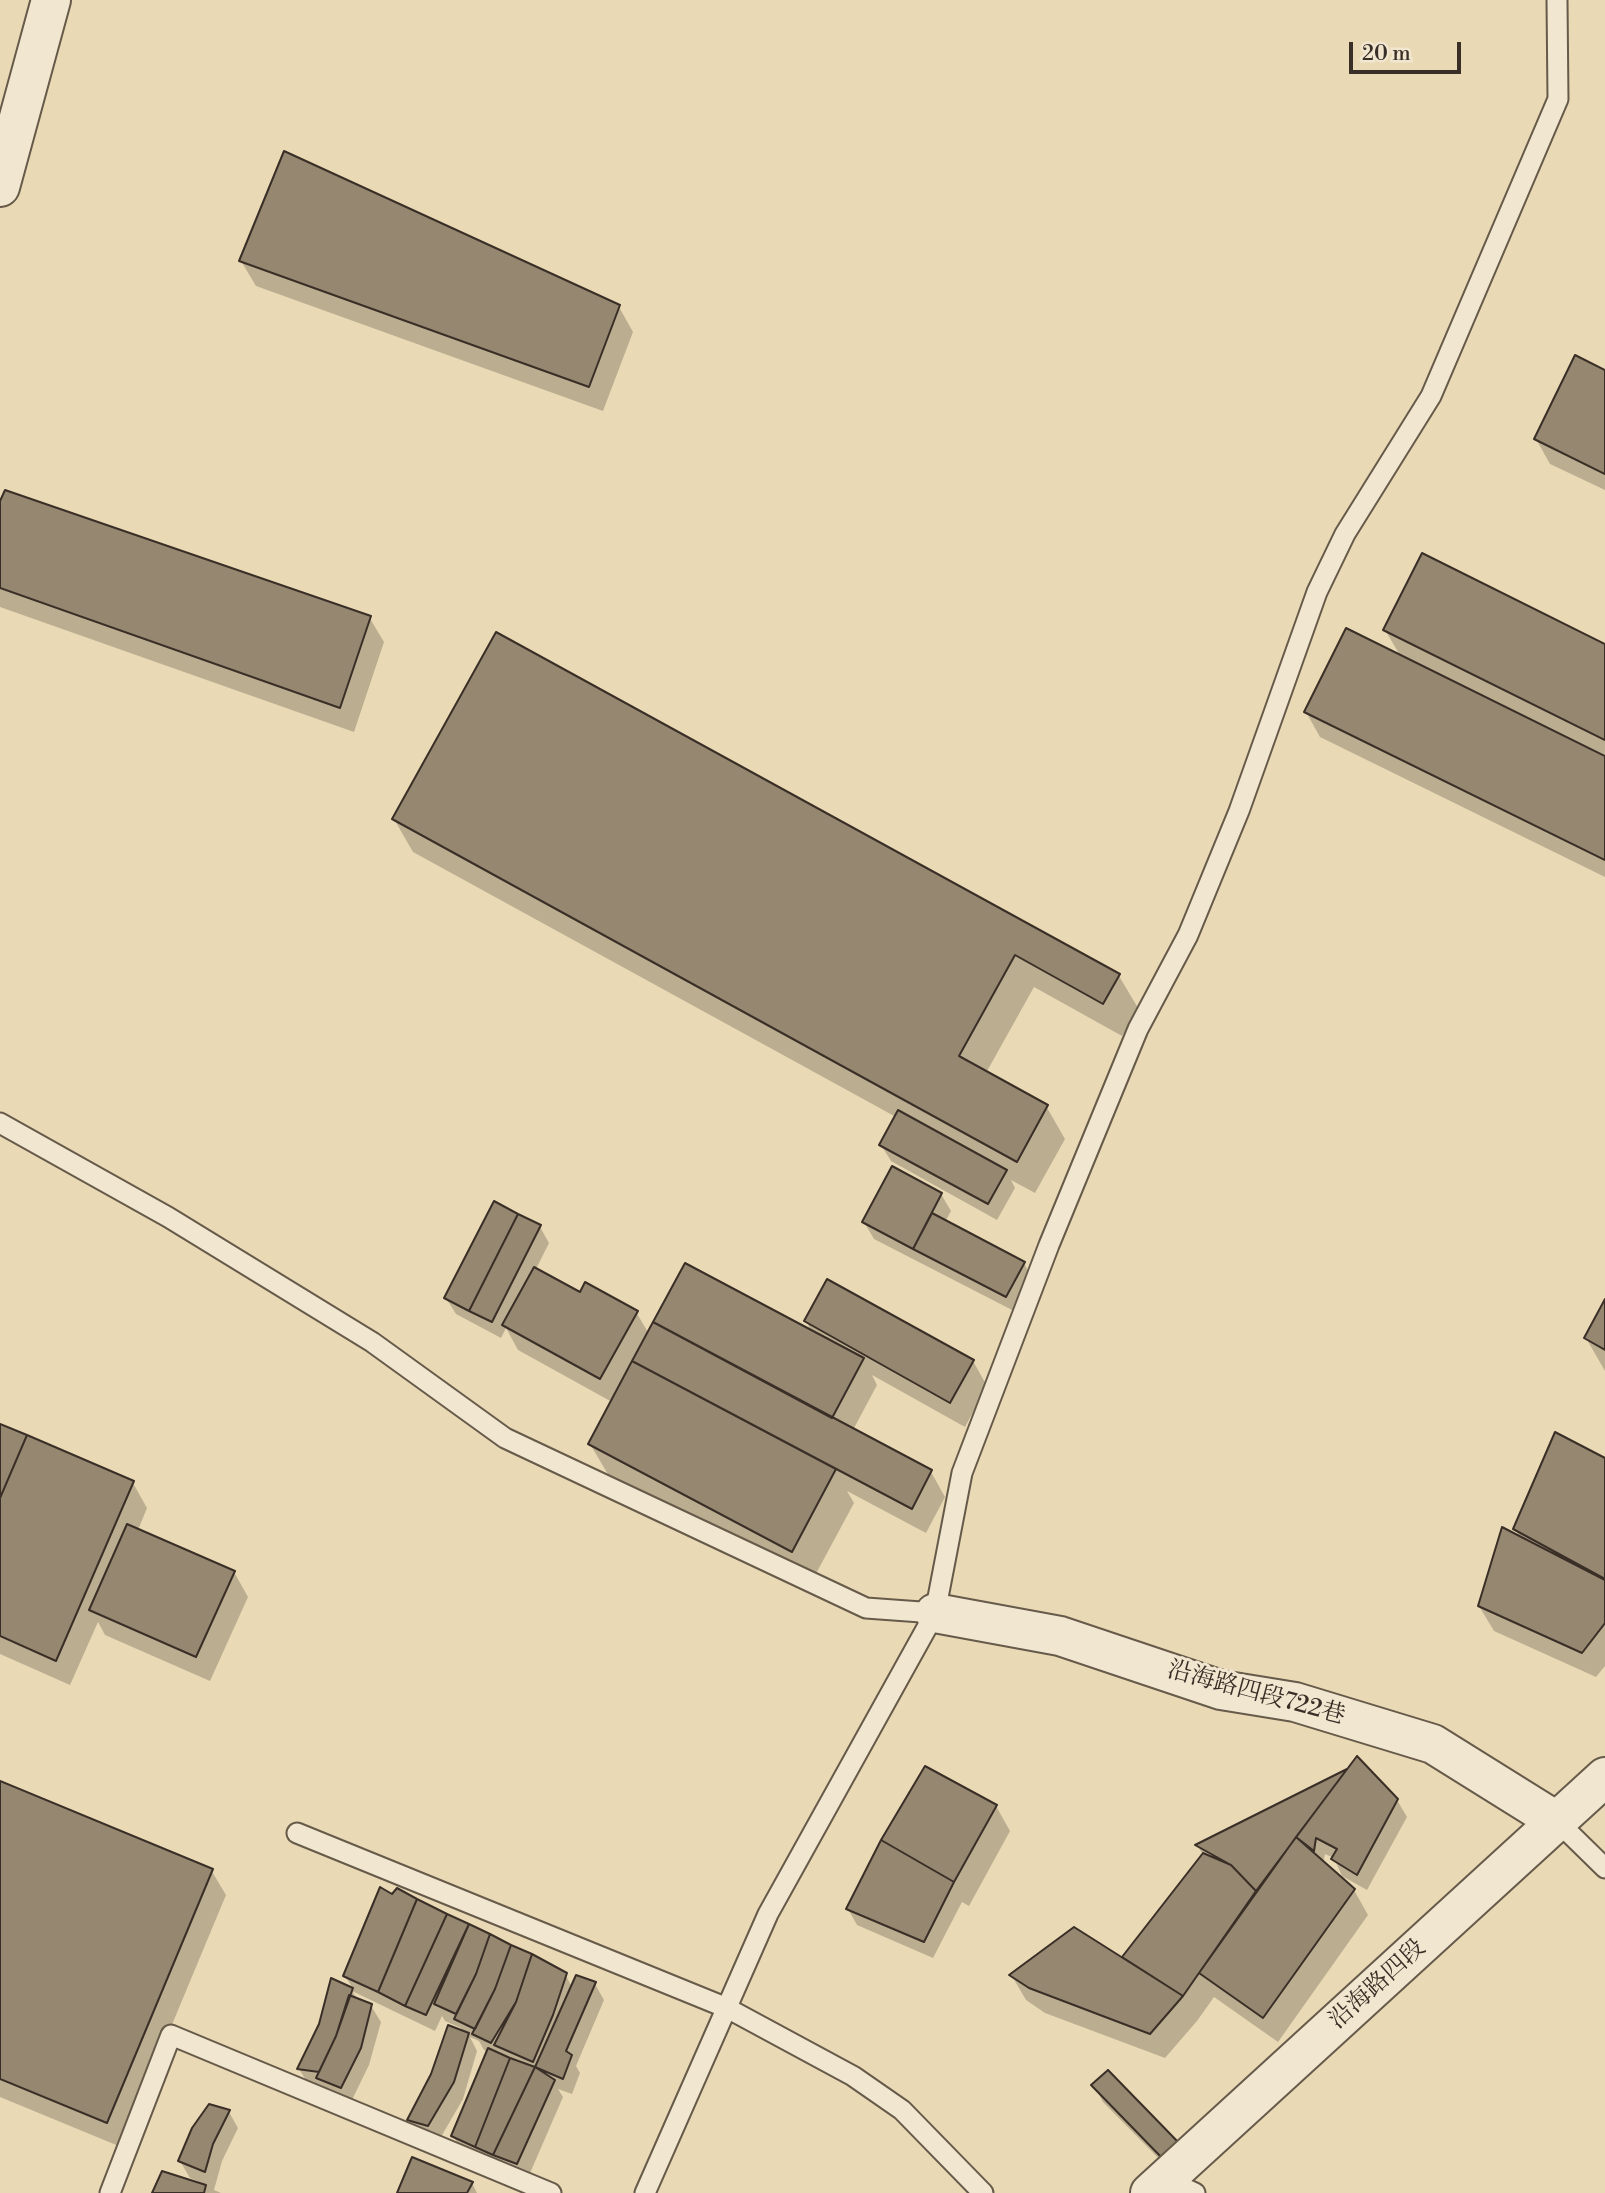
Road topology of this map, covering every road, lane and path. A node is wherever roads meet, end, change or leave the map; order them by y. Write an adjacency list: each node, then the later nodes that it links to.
1 (51, 0): 3 (street)
2 (1557, 0): 5 (lane)
3 (0, 187)
4 (0, 1123): 5 (lane)
5 (935, 1613): 7 (street, 沿海路四段722巷); 10 (lane)
6 (1605, 1777): 7 (street, 沿海路四段)
7 (1558, 1822): 9 (lane); 11 (street, 沿海路四段)
8 (297, 1833): 10 (lane)
9 (1605, 1868)
10 (727, 2008): 14 (lane); 15 (lane)
11 (1170, 2188)
12 (110, 2193): 13 (lane)
13 (551, 2193)
14 (645, 2193)
15 (983, 2193)

